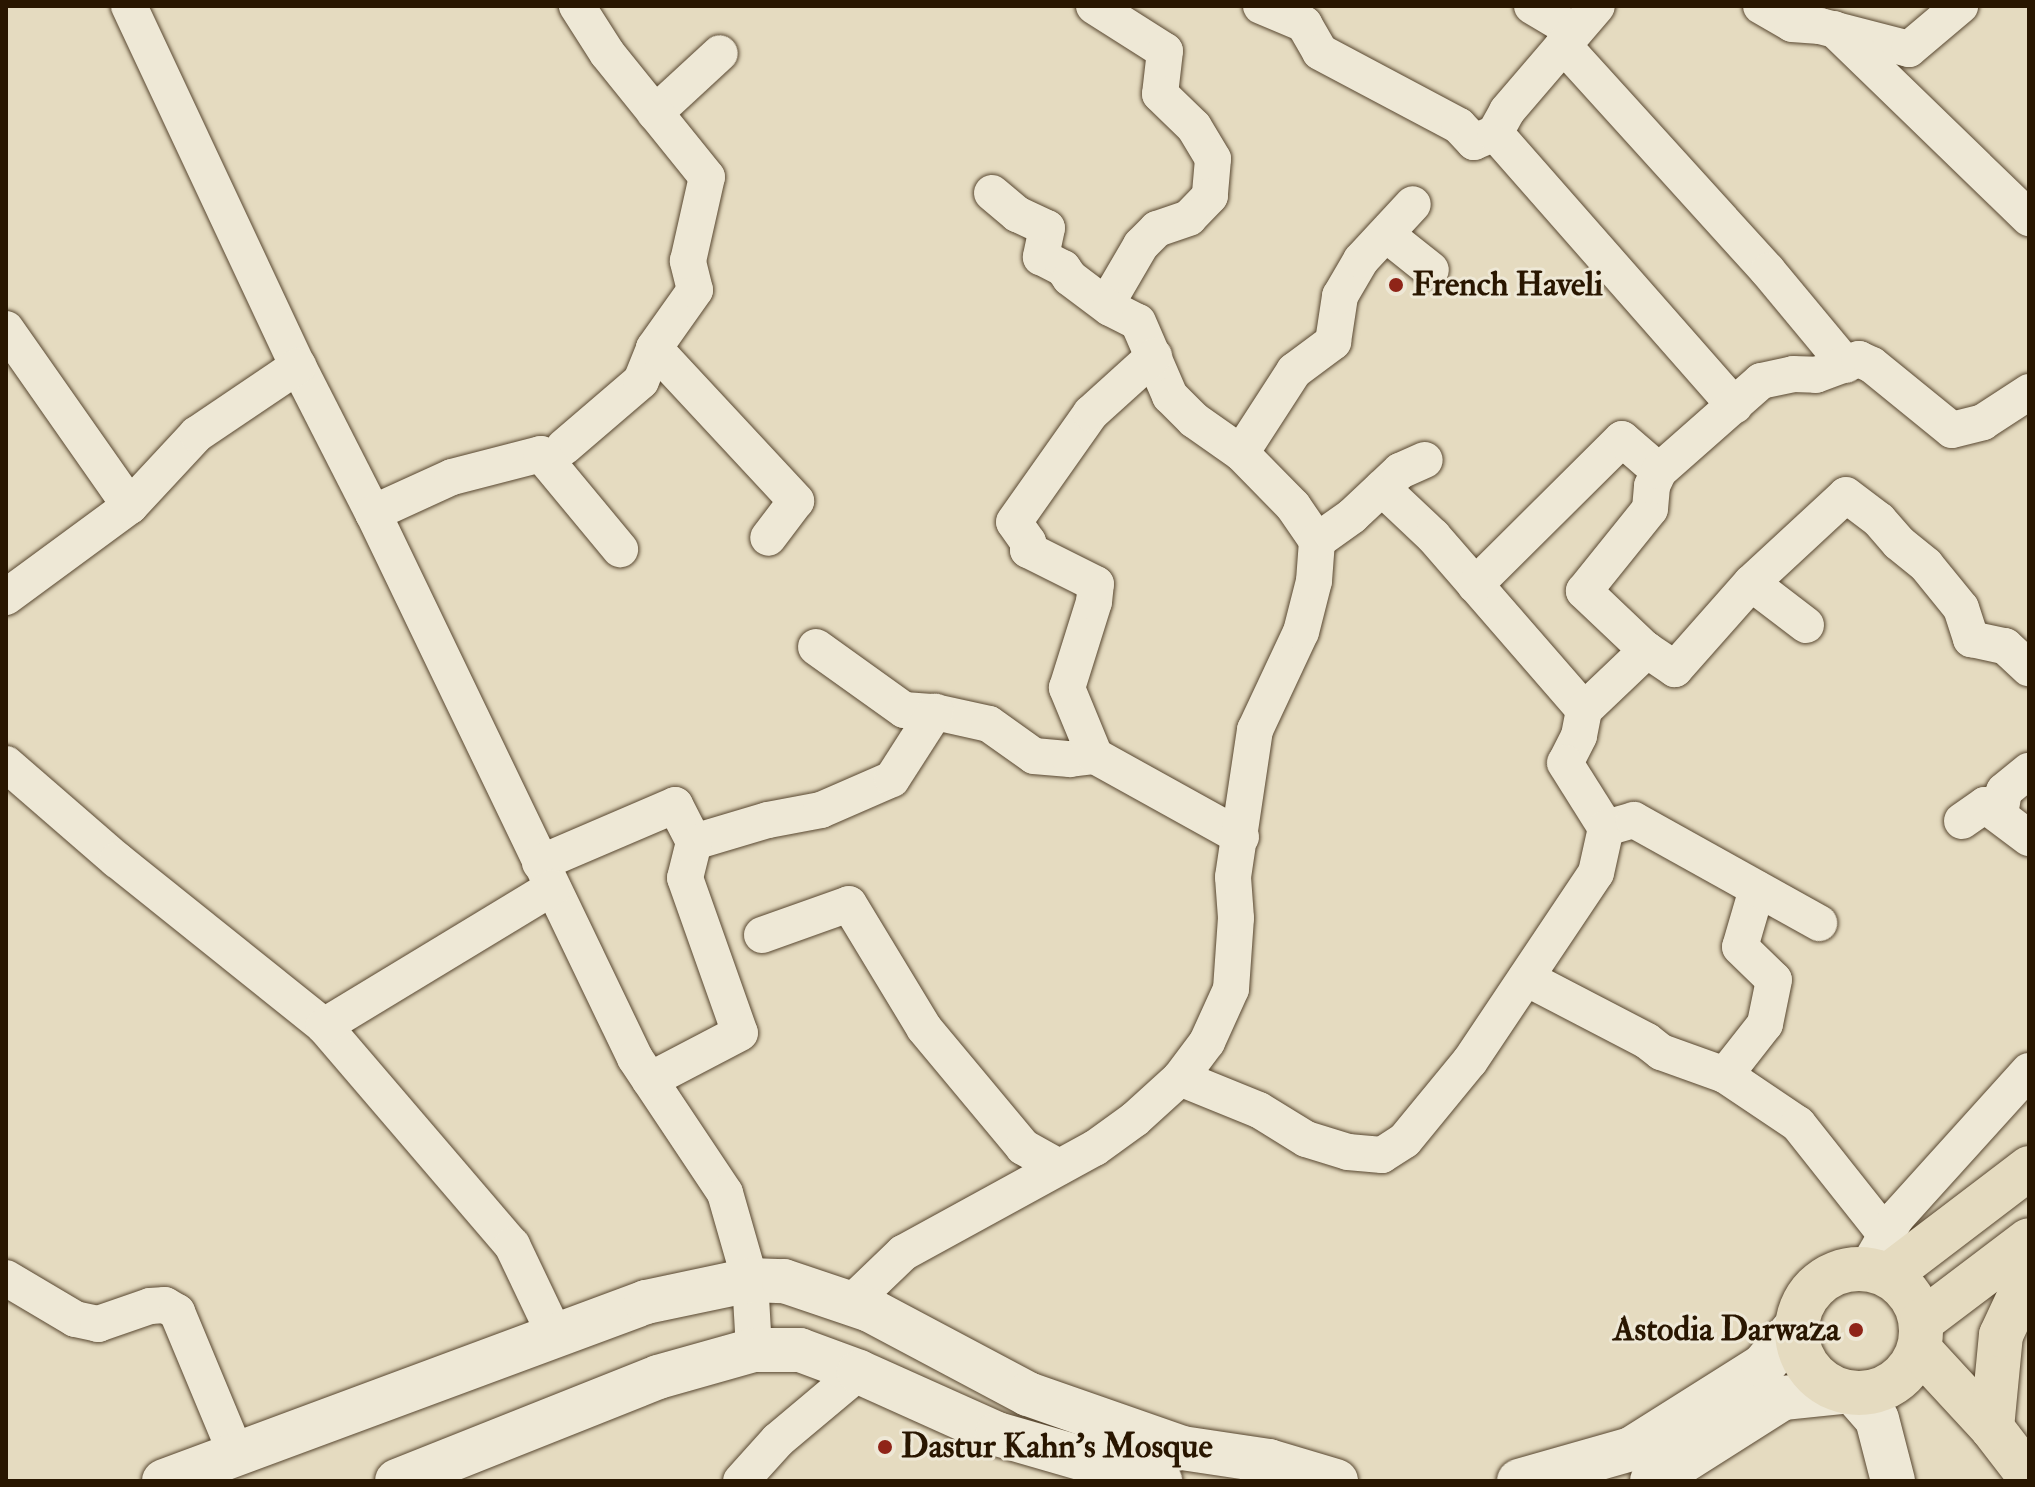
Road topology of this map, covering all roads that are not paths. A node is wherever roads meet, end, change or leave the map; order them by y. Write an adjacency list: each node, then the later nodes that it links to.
1 (129, 6): 24 (street)
2 (577, 6): 12 (street)
3 (1094, 6): 19 (street)
4 (1261, 6): 8 (street)
5 (1532, 6): 9 (street)
6 (1761, 6): 10 (street)
7 (1960, 6): 10 (street)
8 (1310, 15): 13 (street)
9 (1578, 28): 13 (street); 23 (street)
10 (1834, 29): 16 (street)
11 (720, 53): 12 (street)
12 (655, 113): 21 (street)
13 (1495, 133): 26 (street)
14 (992, 193): 19 (street)
15 (1413, 204): 17 (street)
16 (2029, 218)
17 (1387, 235): 18 (street); 28 (street)
18 (1431, 270)
19 (1106, 305): 22 (street)
20 (6, 329): 32 (street)
21 (654, 348): 27 (street); 34 (street)
22 (1154, 356): 28 (street); 46 (street)
23 (1846, 365): 25 (street); 26 (street)
24 (298, 366): 32 (street); 33 (street)
25 (2029, 392)
26 (1735, 406): 30 (street)
27 (564, 447)
28 (1241, 453): 35 (street)
29 (1425, 460): 31 (street)
30 (1659, 471): 38 (street); 42 (street)
31 (1382, 488): 35 (street); 38 (street)
32 (130, 506): 39 (street)
33 (373, 513): 36 (street); 55 (street)
34 (768, 538)
35 (1317, 541): 52 (street)
36 (620, 549)
37 (1751, 583): 40 (street); 42 (street); 43 (street)
38 (1475, 585): 44 (street)
39 (6, 597)
40 (1806, 625)
41 (816, 647): 45 (street)
42 (1647, 650): 44 (street)
43 (2029, 668)
44 (1584, 710): 51 (street)
45 (935, 712): 46 (street); 54 (street)
46 (1095, 756): 52 (street)
47 (6, 764): 60 (street)
48 (2029, 771): 49 (street)
49 (2000, 814): 50 (street); 53 (street)
50 (1962, 821)
51 (1606, 828): 56 (street); 59 (street)
52 (1241, 837): 63 (street)
53 (2029, 838)
54 (694, 842): 55 (street); 64 (street)
55 (546, 875): 60 (street); 64 (street)
56 (1757, 889): 57 (street); 62 (street)
57 (1819, 923)
58 (762, 935): 65 (street)
59 (1526, 978): 62 (street); 63 (street)
60 (324, 1026): 74 (street)
61 (2029, 1071): 68 (street)
62 (1725, 1075): 68 (street)
63 (1180, 1078): 65 (street)
64 (650, 1080): 71 (street)
65 (1059, 1167): 72 (street)
66 (2029, 1168): 68 (main road)
67 (2029, 1240): 75 (main road)
68 (1881, 1259): 73 (main road); 75 (main road)
69 (2029, 1275): 79 (main road)
70 (6, 1278): 80 (street)
71 (750, 1280): 72 (main road); 74 (main road); 76 (street)
72 (850, 1304): 86 (main road)
73 (1796, 1327): 78 (main road); 87 (main road)
74 (555, 1335): 80 (main road)
75 (1921, 1336): 78 (main road); 79 (main road)
76 (754, 1350): 77 (main road); 83 (main road)
77 (859, 1372): 84 (street); 85 (main road)
78 (1848, 1393): 88 (main road); 89 (main road)
79 (1992, 1428): 81 (main road)
80 (236, 1454): 82 (main road)
81 (2029, 1476)
82 (164, 1481)
83 (397, 1481)
84 (741, 1481)
85 (1160, 1481)
86 (1336, 1481)
87 (1519, 1481)
88 (1652, 1481)
89 (1893, 1481)

